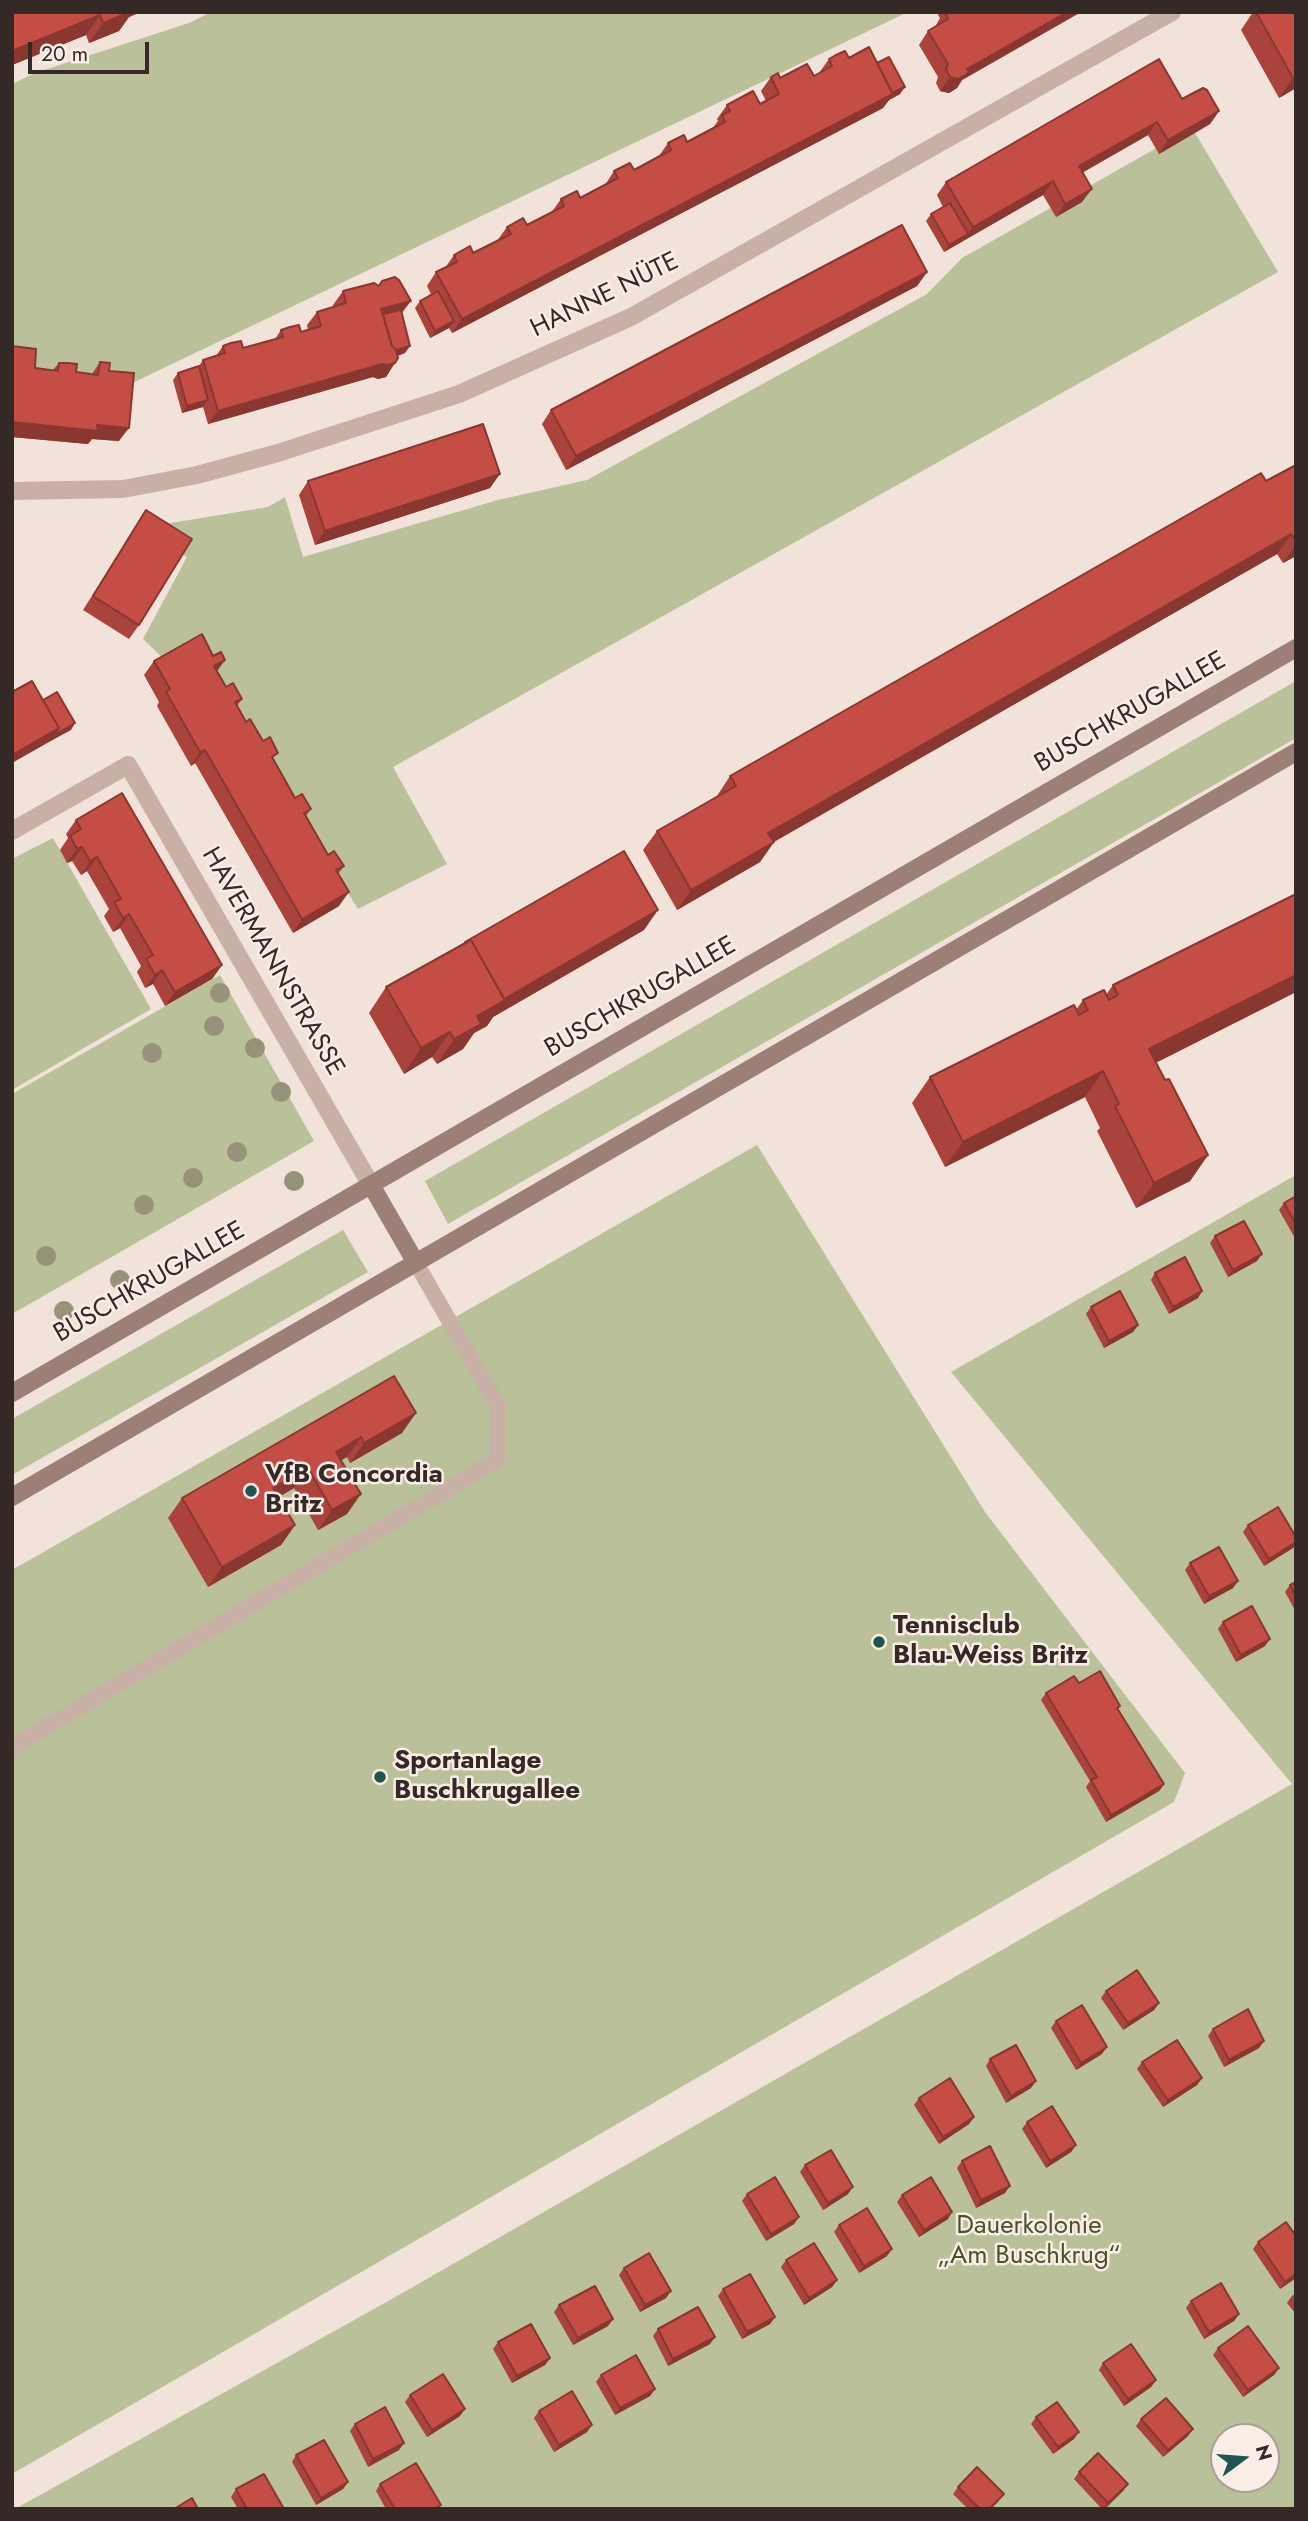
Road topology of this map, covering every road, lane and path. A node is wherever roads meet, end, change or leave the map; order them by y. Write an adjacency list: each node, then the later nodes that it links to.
1 (1172, 12): 2 (street, HANNE NÜTE)
2 (12, 491)
3 (1296, 648): 6 (main road, BUSCHKRUGALLEE)
4 (1296, 752): 7 (main road)
5 (12, 831): 6 (street, HAVERMANNSTRASSE)
6 (371, 1185): 7 (main road); 8 (main road, BUSCHKRUGALLEE)
7 (416, 1263): 9 (main road); 10 (lane)
8 (12, 1393)
9 (12, 1497)
10 (12, 1747)

